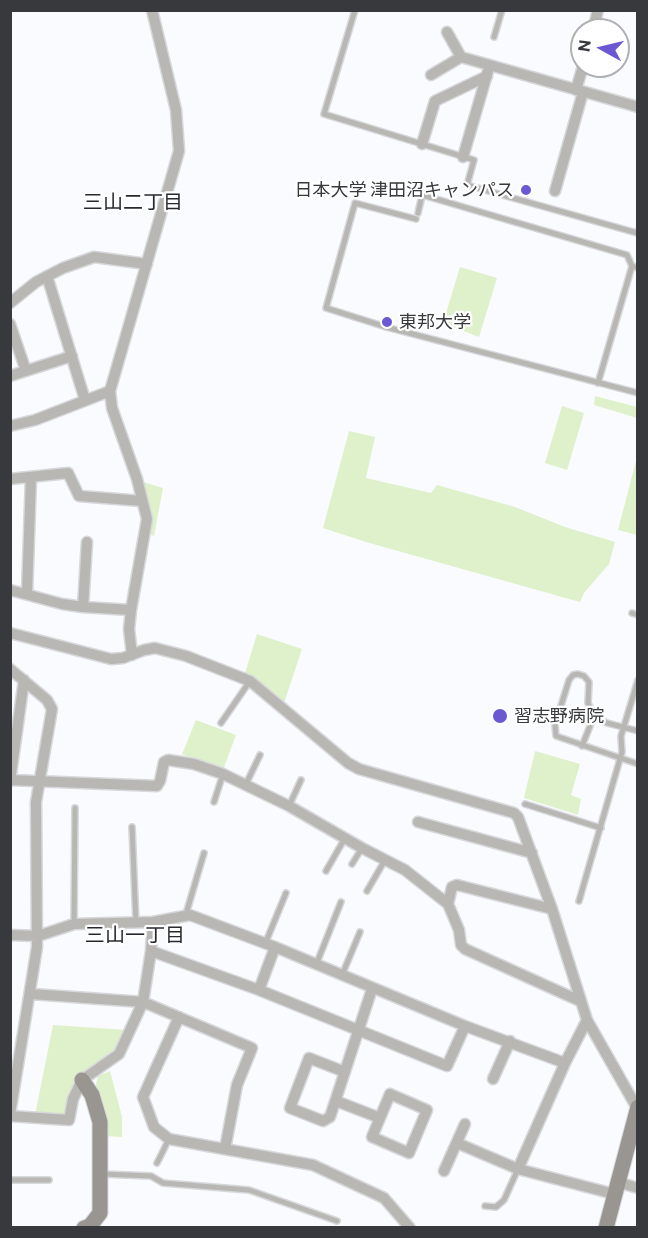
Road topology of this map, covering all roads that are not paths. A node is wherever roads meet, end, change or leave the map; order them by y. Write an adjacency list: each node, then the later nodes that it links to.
1 (152, 10): 16 (street)
2 (355, 10): 12 (lane)
3 (502, 10): 5 (lane)
4 (447, 32): 6 (street)
5 (494, 37)
6 (461, 57): 7 (street); 8 (street)
7 (488, 71): 10 (street); 12 (street); 13 (street)
8 (431, 75)
9 (582, 78): 10 (street)
10 (580, 91): 11 (street); 14 (street)
11 (638, 107)
12 (422, 144): 13 (lane)
13 (463, 157): 15 (lane)
14 (555, 191)
15 (638, 231)
16 (147, 264): 18 (street); 25 (street)
17 (634, 267): 24 (lane); 24 (lane)
18 (47, 276): 19 (street); 21 (street)
19 (10, 303)
20 (10, 324): 22 (street)
21 (72, 356): 22 (street); 27 (street)
22 (26, 371): 23 (street)
23 (10, 376)
24 (598, 383): 26 (lane)
25 (110, 391): 27 (street); 31 (street)
26 (638, 393)
27 (85, 400): 28 (street)
28 (10, 426)
29 (31, 477): 30 (street); 31 (street); 34 (street)
30 (10, 479)
31 (142, 501): 36 (street)
32 (87, 542): 35 (street)
33 (10, 590): 34 (street)
34 (27, 594): 35 (street)
35 (83, 607): 36 (street)
36 (131, 610): 38 (street)
37 (10, 633): 38 (street)
38 (132, 655): 42 (street)
39 (10, 669): 40 (street)
40 (24, 680): 52 (street); 53 (street)
41 (638, 680): 45 (lane)
42 (250, 681): 44 (lane); 66 (street)
43 (594, 716): 45 (lane); 47 (lane); 47 (lane)
44 (221, 723)
45 (624, 727): 46 (lane); 49 (lane)
46 (638, 731)
47 (582, 746): 49 (lane)
48 (260, 755): 55 (lane)
49 (620, 758): 50 (lane); 62 (lane)
50 (638, 764)
51 (223, 774): 53 (street); 55 (street); 56 (lane)
52 (11, 780): 53 (street)
53 (38, 780): 82 (street)
54 (301, 780): 58 (lane)
55 (246, 786): 58 (street)
56 (214, 802)
57 (525, 804): 62 (lane)
58 (289, 806): 63 (street)
59 (75, 808): 79 (lane)
60 (418, 822): 66 (street)
61 (132, 826): 77 (lane)
62 (601, 828): 73 (lane)
63 (345, 838): 64 (street); 69 (lane)
64 (362, 848): 67 (street); 68 (lane)
65 (204, 853): 76 (lane)
66 (532, 853): 75 (street)
67 (385, 860): 70 (lane); 74 (street)
68 (352, 864)
69 (326, 871)
70 (367, 891)
71 (286, 893): 83 (lane)
72 (341, 902): 85 (lane)
73 (579, 902)
74 (448, 904): 75 (street); 90 (street)
75 (552, 909): 90 (street)
76 (185, 916): 78 (street); 83 (street)
77 (135, 922): 78 (street); 79 (street)
78 (153, 922): 84 (street)
79 (74, 924): 82 (street)
80 (360, 932): 86 (lane)
81 (10, 935): 82 (street)
82 (38, 936): 89 (street)
83 (270, 945): 85 (street); 88 (street)
84 (151, 951): 88 (street); 91 (street)
85 (316, 965): 86 (street)
86 (342, 976): 87 (street)
87 (372, 989): 94 (street); 95 (street)
88 (259, 990): 95 (street)
89 (31, 994): 91 (street); 103 (street)
90 (580, 1001): 93 (street)
91 (143, 1002): 92 (street); 100 (street)
92 (179, 1017): 106 (street); 108 (street)
93 (587, 1020): 97 (street); 102 (street)
94 (465, 1026): 95 (street); 96 (street)
95 (358, 1030): 98 (street)
96 (510, 1041): 97 (street); 99 (street)
97 (565, 1064): 110 (street)
98 (345, 1072): 101 (street); 101 (street)
99 (493, 1079)
100 (82, 1080): 103 (street); 112 (street)
101 (336, 1101): 104 (street)
102 (637, 1107): 115 (street)
103 (10, 1115)
104 (380, 1118): 104 (street)
105 (465, 1124): 107 (street)
106 (169, 1139): 108 (street); 109 (lane)
107 (457, 1143): 110 (street); 111 (street)
108 (225, 1149): 120 (street)
109 (157, 1163)
110 (518, 1169): 115 (street); 117 (lane)
111 (444, 1171)
112 (100, 1174): 118 (lane); 119 (street)
113 (10, 1180): 114 (lane)
114 (49, 1180)
115 (615, 1188): 116 (street); 121 (street)
116 (638, 1188)
117 (485, 1206)
118 (337, 1221)
119 (84, 1227)
120 (410, 1227)
121 (606, 1227)

